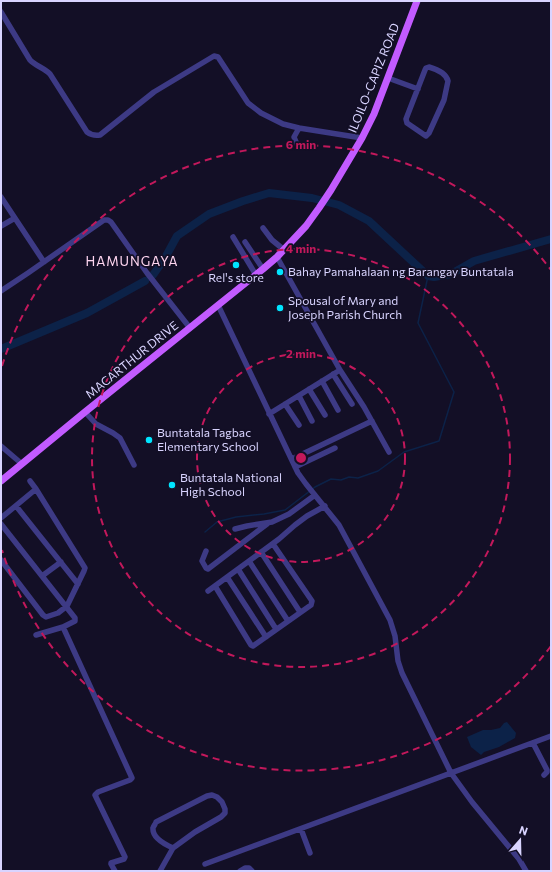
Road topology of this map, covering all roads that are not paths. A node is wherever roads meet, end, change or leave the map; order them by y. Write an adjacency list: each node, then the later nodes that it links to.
1 (417, 1): 3 (main road, ILOILO-CAPIZ ROAD)
2 (1, 12): 5 (street)
3 (388, 78): 4 (street); 6 (main road, ILOILO-CAPIZ ROAD)
4 (418, 89): 4 (street)
5 (299, 128): 6 (street); 7 (street)
6 (362, 138): 14 (main road, ILOILO-CAPIZ ROAD)
7 (300, 147)
8 (1, 197): 9 (street)
9 (15, 218): 10 (street); 16 (street)
10 (1, 226)
11 (263, 228): 14 (street)
12 (233, 237): 18 (street)
13 (246, 242): 17 (street)
14 (283, 249): 15 (main road, ILOILO-CAPIZ ROAD)
15 (276, 257): 17 (main road, MACARTHUR DRIVE); 22 (street)
16 (44, 262): 19 (street); 21 (street)
17 (263, 269): 18 (main road, MACARTHUR DRIVE)
18 (256, 275): 20 (main road, MACARTHUR DRIVE)
19 (1, 291)
20 (218, 305): 21 (main road, MACARTHUR DRIVE); 31 (street)
21 (190, 328): 30 (main road, MACARTHUR DRIVE)
22 (340, 370): 23 (street); 34 (street)
23 (333, 374): 24 (street); 28 (street)
24 (322, 381): 25 (street); 29 (street)
25 (309, 389): 26 (street); 32 (street)
26 (298, 396): 27 (street); 33 (street)
27 (285, 404): 31 (street); 35 (street)
28 (352, 404)
29 (338, 410)
30 (85, 412): 40 (main road, MACARTHUR DRIVE); 41 (street)
31 (269, 414): 39 (street)
32 (325, 415)
33 (312, 421)
34 (372, 421): 38 (street); 39 (street)
35 (299, 425)
36 (1, 446): 40 (street)
37 (335, 448): 42 (street)
38 (390, 452)
39 (292, 459): 42 (street)
40 (22, 464): 43 (main road, MACARTHUR DRIVE)
41 (134, 465)
42 (295, 467): 46 (street)
43 (1, 480)
44 (30, 481): 45 (street)
45 (36, 489): 47 (street); 62 (street)
46 (314, 494): 48 (street); 51 (street)
47 (16, 506): 49 (street); 58 (street)
48 (325, 506): 53 (street); 74 (street)
49 (1, 518)
50 (1, 524): 60 (street)
51 (267, 524): 52 (street); 54 (street)
52 (235, 530)
53 (273, 544): 55 (street); 66 (street)
54 (206, 551)
55 (261, 552): 57 (street); 66 (street)
56 (1, 560): 65 (street)
57 (249, 561): 59 (street); 67 (street)
58 (61, 562): 60 (street); 62 (street)
59 (238, 569): 61 (street); 69 (street)
60 (42, 576): 65 (street)
61 (227, 577): 63 (street); 71 (street)
62 (78, 584): 65 (street)
63 (215, 586): 64 (street); 71 (street)
64 (208, 591)
65 (67, 606): 68 (street)
66 (300, 612): 67 (street)
67 (288, 621): 69 (street)
68 (63, 627): 70 (street); 80 (street)
69 (276, 629): 71 (street)
70 (36, 635)
71 (266, 637)
72 (551, 736): 73 (street)
73 (533, 743): 74 (street); 75 (street)
74 (451, 773): 76 (street); 84 (street)
75 (544, 775)
76 (301, 829): 78 (street); 79 (street)
77 (173, 848): 77 (street); 81 (street)
78 (310, 853)
79 (205, 864)
80 (115, 871)
81 (160, 871)
82 (240, 871): 83 (street)
83 (252, 871)
84 (526, 871)

